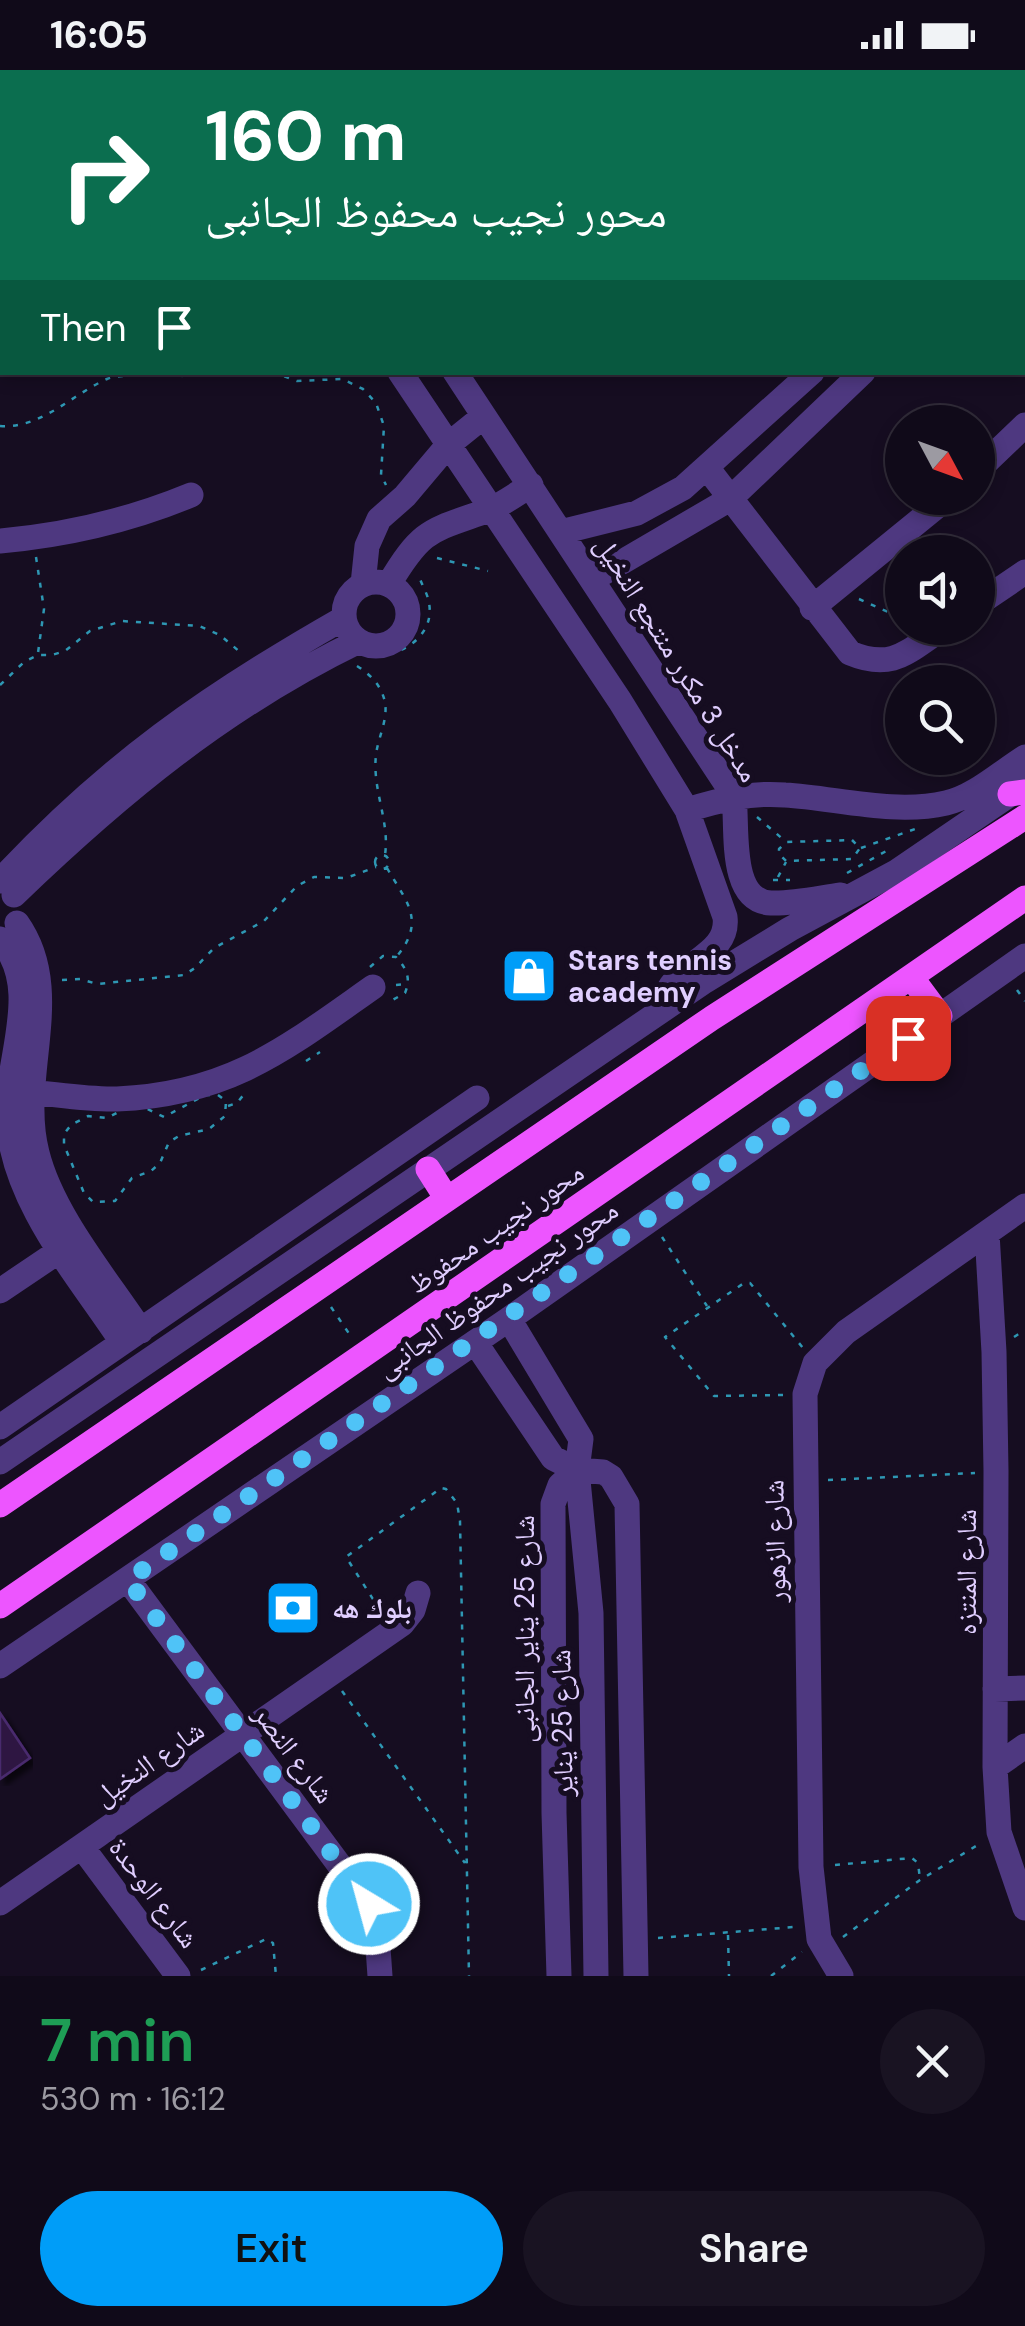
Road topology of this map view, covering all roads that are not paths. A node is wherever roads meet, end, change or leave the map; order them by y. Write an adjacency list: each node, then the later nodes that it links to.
1 (402, 375): 7 (street)
2 (457, 375): 5 (street, مدخل 3 مكرر منتجع النخيل)
3 (809, 375): 9 (street)
4 (860, 375): 12 (street)
5 (484, 416): 7 (street); 10 (street, مدخل 3 مكرر منتجع النخيل)
6 (1025, 424): 8 (street)
7 (448, 444): 13 (street); 19 (street)
8 (995, 453)
9 (708, 469): 12 (street); 15 (street)
10 (531, 485): 13 (street); 15 (street, مدخل 3 مكرر منتجع النخيل)
11 (191, 495): 16 (street)
12 (730, 499): 18 (street); 21 (street)
13 (490, 510): 19 (street); 28 (street)
14 (927, 515): 21 (street)
15 (561, 532): 18 (street, مدخل 3 مكرر منتجع النخيل)
16 (0, 541)
17 (1025, 572): 20 (street)
18 (593, 579): 27 (street, مدخل 3 مكرر منتجع النخيل)
19 (376, 584): 22 (street); 24 (street)
20 (995, 592)
21 (812, 608): 23 (street)
22 (344, 618): 24 (street); 30 (street)
23 (918, 645)
24 (349, 648): 30 (street)
25 (1025, 757): 27 (street)
26 (1020, 790): 31 (street)
27 (734, 796): 28 (street); 31 (street, مدخل 3 مكرر منتجع النخيل)
28 (687, 810): 37 (street)
29 (1025, 817): 43 (main road, محور نجيب محفوظ)
30 (5, 887): 33 (street)
31 (861, 893): 37 (street)
32 (1025, 898): 35 (main road, محور نجيب محفوظ)
33 (5, 933): 39 (street); 39 (street)
34 (1025, 956): 38 (street, محور نجيب محفوظ الجانبى)
35 (911, 977): 38 (main road); 57 (main road, محور نجيب محفوظ)
36 (373, 987): 39 (street)
37 (658, 1014): 42 (street)
38 (940, 1016): 48 (street, محور نجيب محفوظ الجانبى)
39 (19, 1091): 41 (street)
40 (477, 1098): 49 (street)
41 (17, 1158): 46 (street)
42 (428, 1169): 43 (main road); 52 (street)
43 (446, 1200): 54 (main road, محور نجيب محفوظ)
44 (1025, 1206): 45 (street, شارع الزهور)
45 (987, 1233): 60 (street, شارع المنتزه); 76 (street, شارع الزهور)
46 (70, 1244): 47 (street); 49 (street)
47 (0, 1291)
48 (509, 1319): 50 (street, محور نجيب محفوظ الجانبى); 53 (street, شارع 25 يناير)
49 (132, 1336): 51 (street)
50 (475, 1342): 53 (street); 55 (street, محور نجيب محفوظ الجانبى)
51 (0, 1427)
52 (0, 1462)
53 (577, 1470): 64 (street, شارع 25 يناير); 65 (street, شارع 25 يناير الجانبى); 75 (street)
54 (0, 1505)
55 (128, 1580): 58 (street, محور نجيب محفوظ الجانبى); 61 (street, شارع النصر)
56 (418, 1592): 61 (street, شارع النخيل)
57 (0, 1606)
58 (0, 1666)
59 (1025, 1688): 60 (street)
60 (995, 1689): 63 (street, شارع المنتزه)
61 (242, 1734): 66 (street, شارع النخيل); 72 (street, شارع النصر)
62 (1025, 1746): 63 (street)
63 (995, 1767): 68 (street, شارع المنتزه)
64 (594, 1812): 65 (street); 69 (street, شارع 25 يناير)
65 (554, 1813): 70 (street, شارع 25 يناير الجانبى)
66 (82, 1847): 67 (street, شارع النخيل); 71 (street, شارع الوحدة)
67 (0, 1903)
68 (1025, 1908)
69 (596, 1944): 70 (street); 74 (street, شارع 25 يناير)
70 (558, 1946): 73 (street, شارع 25 يناير الجانبى)
71 (178, 1976)
72 (380, 1976)
73 (558, 1976)
74 (596, 1976)
75 (636, 1976)
76 (841, 1976)

